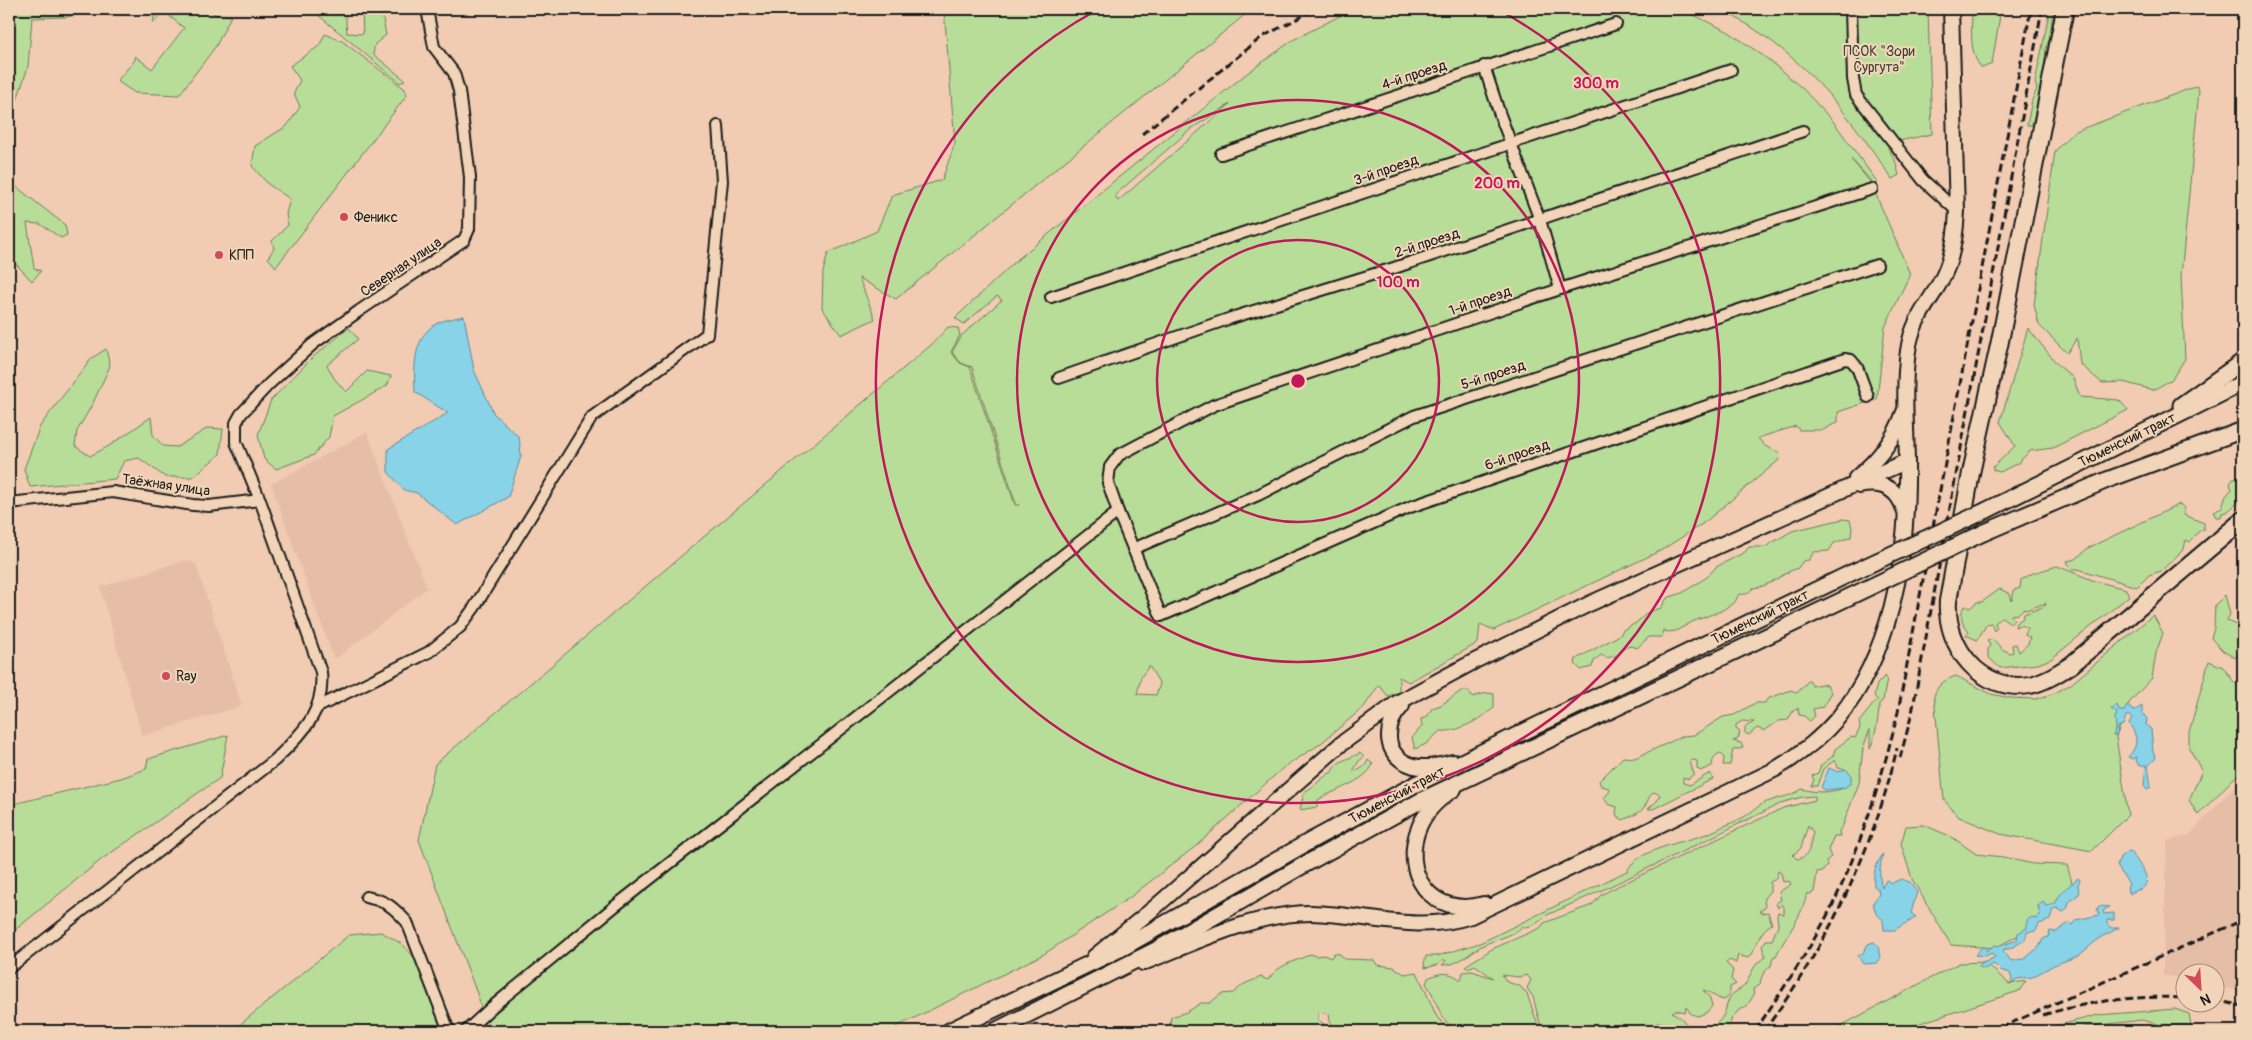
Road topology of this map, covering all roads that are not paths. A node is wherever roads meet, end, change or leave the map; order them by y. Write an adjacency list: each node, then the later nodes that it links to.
1 (428, 9): 27 (street, Северная улица)
2 (1852, 9): 13 (street)
3 (1951, 9): 13 (main road)
4 (2064, 9): 31 (highway)
5 (1616, 24): 6 (street, 4-й проезд)
6 (1484, 66): 10 (street); 11 (street, 4-й проезд)
7 (1731, 70): 10 (street, 3-й проезд)
8 (718, 126): 34 (street)
9 (1803, 131): 14 (street, 2-й проезд)
10 (1511, 142): 14 (street); 17 (street, 3-й проезд)
11 (1221, 154)
12 (1872, 189): 16 (street, 1-й проезд)
13 (1957, 211): 22 (main road)
14 (1540, 220): 16 (street); 19 (street, 2-й проезд)
15 (1877, 265): 32 (street, 5-й проезд)
16 (1560, 288): 29 (street, 1-й проезд)
17 (1051, 297)
18 (2243, 361): 24 (main road)
19 (1059, 378)
20 (2243, 383): 24 (main road, Тюменский тракт)
21 (1868, 397): 32 (street, 6-й проезд)
22 (1907, 403): 25 (main road); 26 (main road)
23 (2243, 430): 36 (main road, Тюменский тракт, bridge)
24 (2128, 439): 35 (main road, Тюменский тракт, bridge)
25 (1907, 462): 26 (main road); 30 (main road)
26 (1834, 492): 30 (main road); 33 (main road)
27 (260, 500): 28 (street, Таёжная улица); 34 (street, Северная улица)
28 (9, 503)
29 (1118, 512): 32 (street); 43 (street)
30 (1906, 518): 37 (main road)
31 (2243, 520)
32 (1133, 549)
33 (1424, 688): 35 (main road); 40 (main road)
34 (318, 707): 39 (street)
35 (1466, 759): 40 (main road, Тюменский тракт)
36 (1474, 775): 37 (main road); 41 (main road, Тюменский тракт)
37 (1516, 895): 41 (main road)
38 (366, 897): 42 (street)
39 (9, 968)
40 (1069, 975): 44 (main road, Тюменский тракт)
41 (1089, 985): 45 (main road, Тюменский тракт)
42 (449, 1031)
43 (466, 1031)
44 (949, 1031)
45 (995, 1031)

